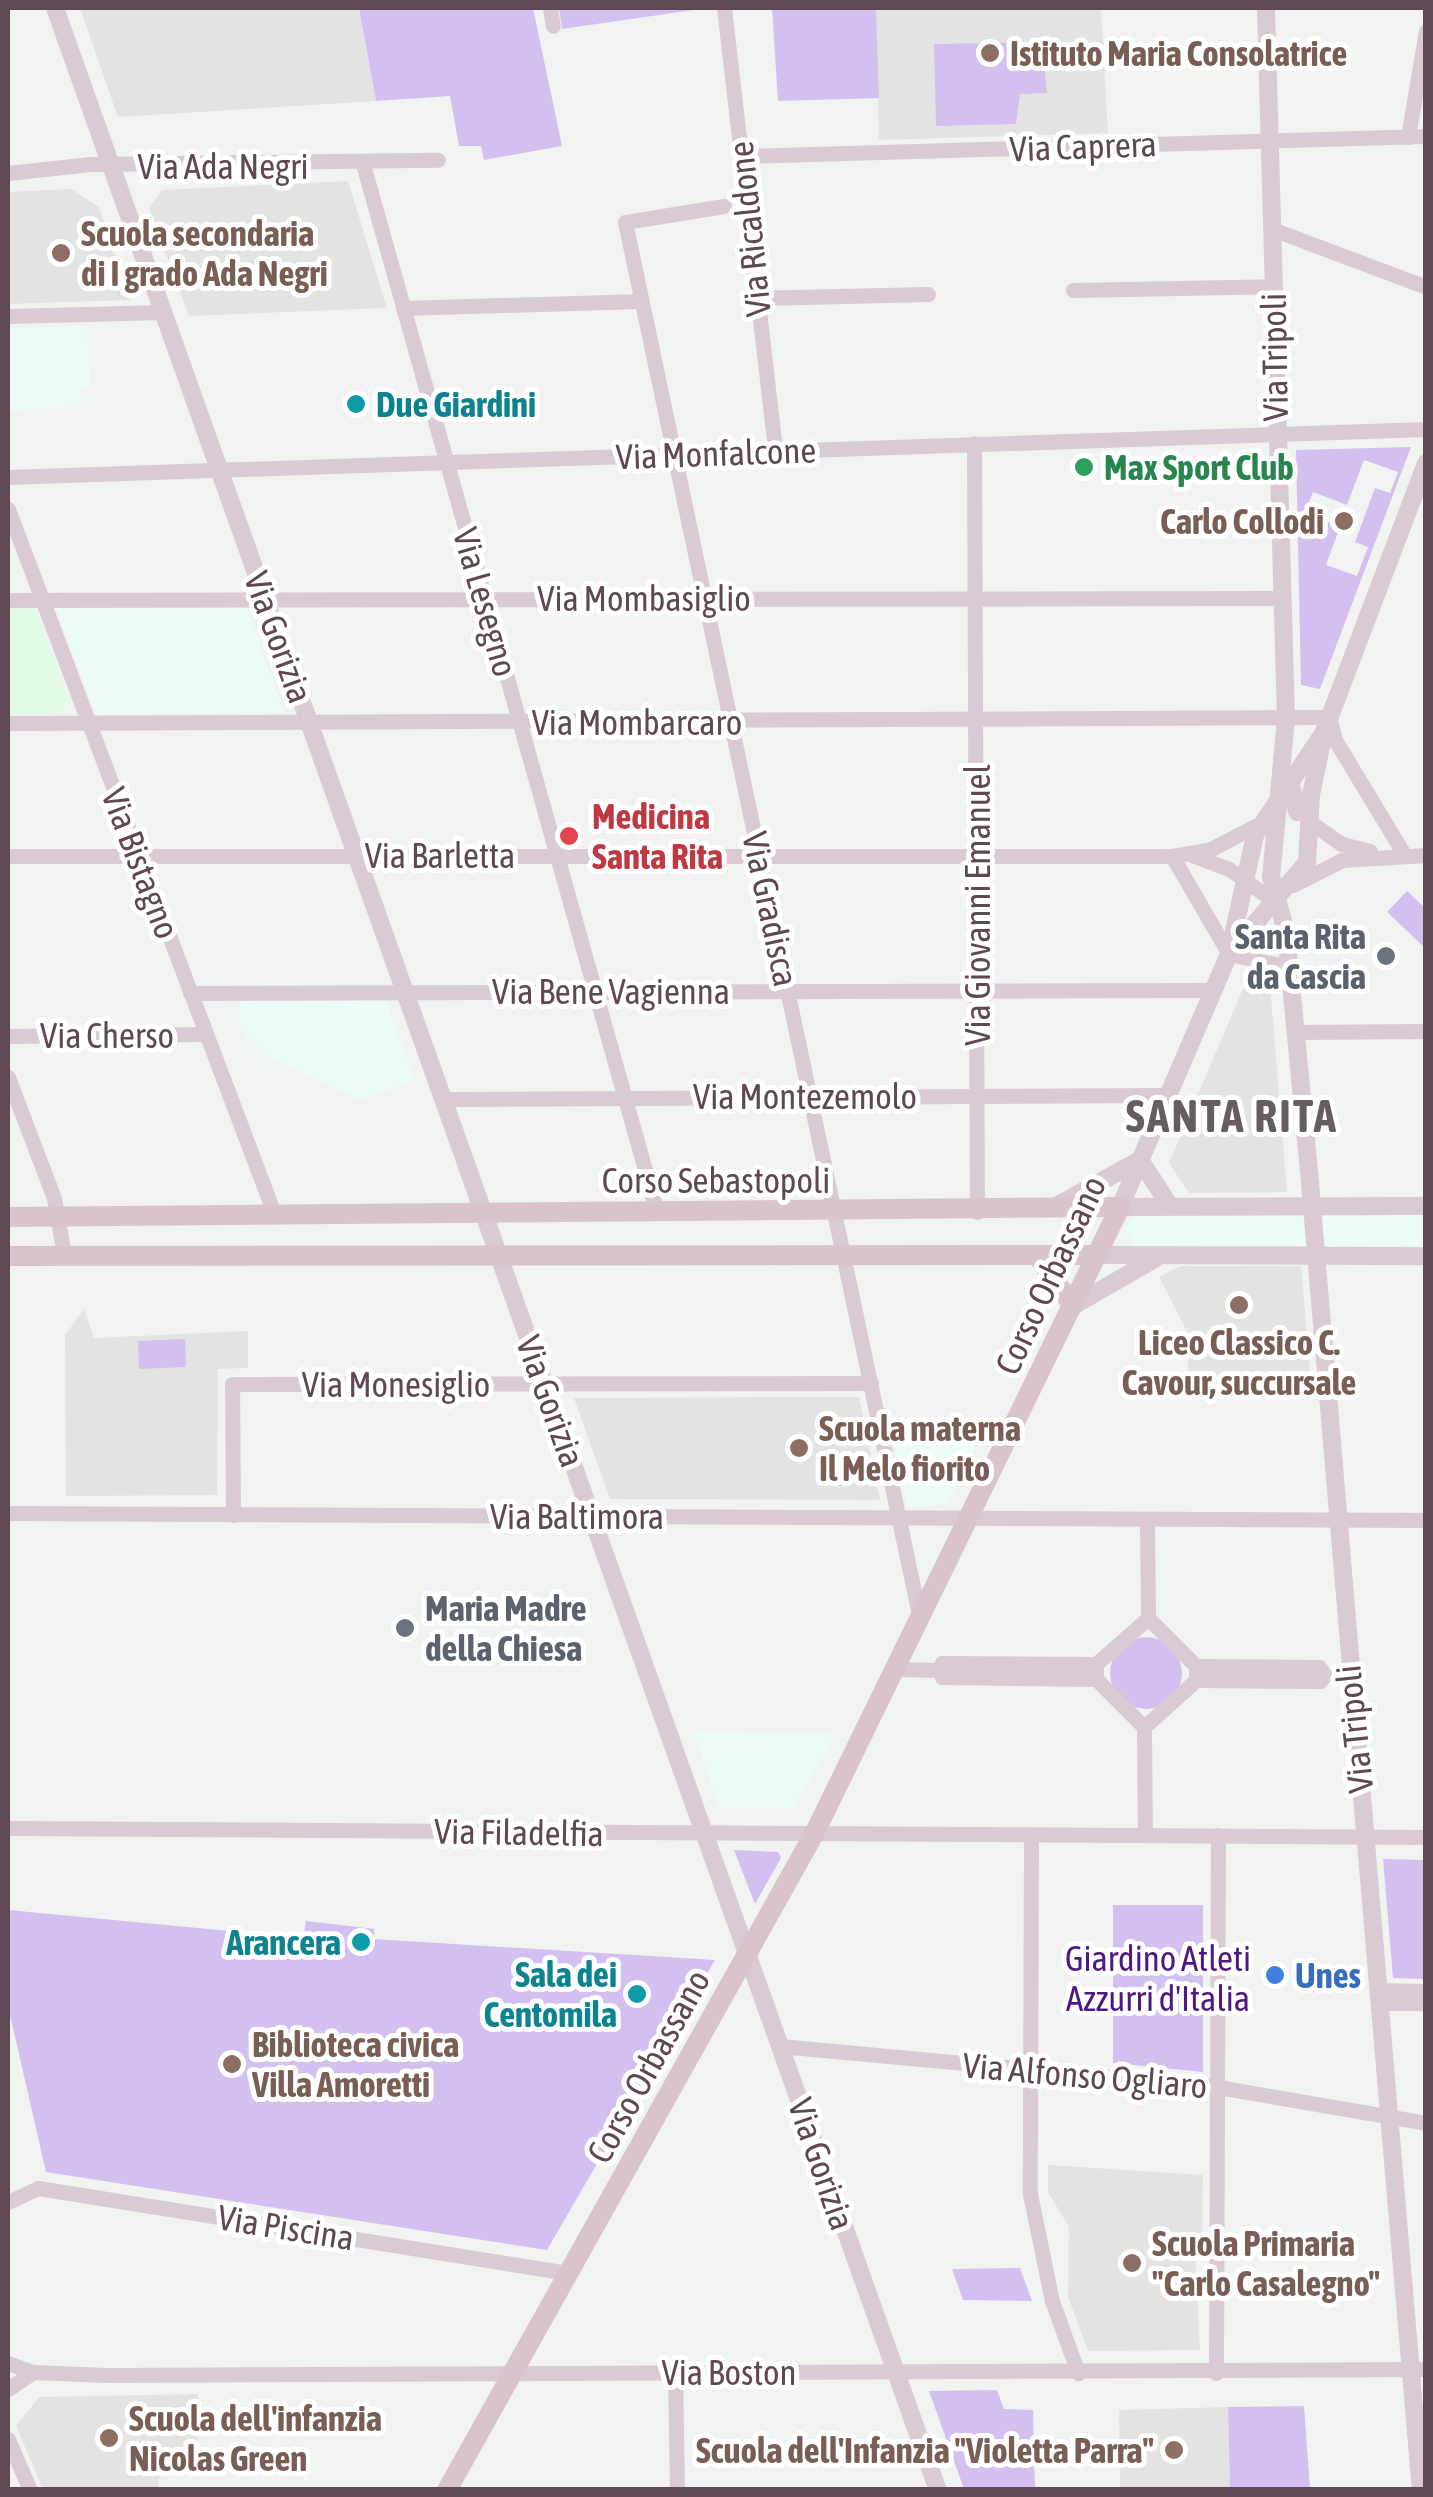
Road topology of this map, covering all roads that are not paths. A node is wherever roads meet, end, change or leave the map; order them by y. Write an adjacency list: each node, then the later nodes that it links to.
1 (55, 8): 13 (street, Via Gorizia)
2 (550, 8): 5 (street)
3 (724, 8): 10 (street, Via Ricaldone)
4 (1266, 8): 9 (street, Via Tripoli)
5 (553, 26)
6 (1426, 31): 8 (street)
7 (1426, 136): 8 (street, Via Caprera)
8 (1408, 137): 9 (street, Via Caprera)
9 (1270, 141): 10 (street, Via Caprera); 16 (street, Via Tripoli)
10 (741, 156): 21 (street, Via Ricaldone)
11 (438, 160): 12 (street, Via Ada Negri)
12 (362, 164): 13 (street, Via Ada Negri); 23 (street, Via Lesegno)
13 (111, 166): 14 (street, Via Ada Negri); 24 (street, Via Gorizia)
14 (8, 173)
15 (724, 206): 22 (street, Via Gradisca)
16 (1272, 229): 17 (street, Via Tripoli); 18 (street)
17 (1273, 286): 19 (street); 27 (street, Via Tripoli)
18 (1426, 287)
19 (1073, 290)
20 (928, 294): 21 (street)
21 (756, 298): 29 (street, Via Ricaldone)
22 (642, 302): 23 (street); 30 (street, Via Gradisca)
23 (403, 308): 31 (street, Via Lesegno)
24 (164, 312): 25 (street); 33 (street, Via Gorizia)
25 (8, 316)
26 (1426, 429): 27 (street, Via Monfalcone)
27 (1276, 434): 28 (street, Via Monfalcone); 38 (street, Via Tripoli)
28 (974, 443): 29 (street, Via Monfalcone); 36 (street, Via Giovanni Emanuel)
29 (775, 450): 30 (street, Via Monfalcone)
30 (674, 454): 31 (street, Via Monfalcone); 37 (street, Via Gradisca)
31 (446, 462): 33 (street, Via Monfalcone); 39 (street, Via Lesegno)
32 (1426, 463): 50 (street)
33 (220, 470): 34 (street, Via Monfalcone); 42 (street, Via Gorizia)
34 (8, 477)
35 (8, 510): 41 (street, Via Bistagno)
36 (976, 597): 37 (street, Via Mombasiglio); 38 (street, Via Mombasiglio); 44 (street, Via Giovanni Emanuel)
37 (705, 598): 39 (street, Via Mombasiglio); 46 (street, Via Gradisca)
38 (1281, 598): 43 (street, Via Tripoli)
39 (485, 599): 42 (street, Via Mombasiglio); 47 (street, Via Lesegno)
40 (8, 600): 41 (street, Via Mombasiglio)
41 (42, 600): 42 (street, Via Mombasiglio); 49 (street, Via Bistagno)
42 (266, 600): 45 (street, Via Gorizia)
43 (1286, 719): 44 (street, Via Mombarcaro); 50 (street, Via Mombarcaro); 51 (street, Via Tripoli)
44 (976, 720): 46 (street, Via Mombarcaro); 55 (street, Via Giovanni Emanuel)
45 (310, 722): 47 (street, Via Mombarcaro); 49 (street, Via Mombarcaro); 60 (street, Via Gorizia)
46 (731, 722): 47 (street, Via Mombarcaro); 58 (street, Via Gradisca)
47 (520, 723): 57 (street, Via Lesegno)
48 (8, 724): 49 (street, Via Mombarcaro)
49 (88, 724): 56 (street, Via Bistagno)
50 (1327, 725): 52 (street); 53 (street); 62 (street)
51 (1286, 766): 52 (street); 53 (street)
52 (1291, 786): 53 (street)
53 (1295, 812): 54 (street); 62 (street); 66 (street); 67 (street, Via Tripoli)
54 (1265, 819): 61 (street); 65 (street)
55 (977, 853): 58 (street, Via Barletta); 64 (street, Via Barletta); 70 (street, Via Giovanni Emanuel)
56 (138, 854): 60 (street, Via Barletta); 63 (street, Via Barletta); 75 (street, Via Bistagno)
57 (556, 854): 58 (street, Via Barletta); 60 (street, Via Barletta); 73 (street, Via Lesegno)
58 (759, 854): 74 (street, Via Gradisca)
59 (1426, 854): 62 (street)
60 (357, 855): 72 (street, Via Gorizia)
61 (1192, 855): 64 (street, Via Barletta); 65 (street)
62 (1396, 855): 66 (street)
63 (8, 856)
64 (1172, 856): 68 (street)
65 (1247, 881): 67 (street); 68 (street)
66 (1290, 888): 67 (street)
67 (1276, 903): 68 (street); 69 (street, Via Tripoli)
68 (1228, 954): 69 (street); 71 (street, Corso Orbassano)
69 (1289, 968): 77 (street, Via Tripoli)
70 (978, 989): 71 (street, Via Bene Vagienna); 74 (street, Via Bene Vagienna); 81 (street, Via Giovanni Emanuel)
71 (1212, 990): 82 (street, Corso Orbassano)
72 (405, 991): 73 (street, Via Bene Vagienna); 75 (street, Via Bene Vagienna); 85 (street, Via Gorizia)
73 (596, 991): 74 (street, Via Bene Vagienna); 83 (street, Via Lesegno)
74 (788, 991): 84 (street, Via Gradisca)
75 (190, 993): 78 (street, Via Bistagno)
76 (1426, 1031): 77 (street)
77 (1295, 1032): 89 (street, Via Tripoli)
78 (206, 1034): 79 (street, Via Cherso); 96 (street, Via Bistagno)
79 (8, 1036)
80 (8, 1077): 98 (street)
81 (977, 1094): 82 (street, Via Montezemolo); 84 (street, Via Montezemolo); 93 (street, Via Giovanni Emanuel)
82 (1167, 1095): 86 (street, Corso Orbassano)
83 (626, 1096): 84 (street, Via Montezemolo); 85 (street, Via Montezemolo); 94 (street, Via Lesegno)
84 (810, 1096): 92 (street, Via Gradisca)
85 (444, 1099): 95 (street, Via Gorizia)
86 (1140, 1160): 87 (street, Corso Orbassano); 88 (street); 91 (street)
87 (1120, 1206): 88 (street, Corso Sebastopoli); 91 (main road, Corso Sebastopoli); 103 (main road, Corso Orbassano)
88 (1170, 1206): 89 (street, Corso Sebastopoli)
89 (1311, 1206): 90 (street, Corso Sebastopoli); 106 (street, Via Tripoli)
90 (1426, 1206)
91 (1050, 1210): 93 (main road, Corso Sebastopoli)
92 (835, 1212): 93 (main road, Corso Sebastopoli); 94 (main road, Corso Sebastopoli); 99 (street, Via Gradisca)
93 (977, 1212)
94 (657, 1213): 95 (main road, Corso Sebastopoli)
95 (484, 1214): 96 (main road, Corso Sebastopoli); 101 (street, Via Gorizia)
96 (275, 1216): 98 (main road, Corso Sebastopoli)
97 (8, 1217): 98 (main road, Corso Sebastopoli)
98 (60, 1217): 100 (street)
99 (844, 1254): 101 (main road, Corso Sebastopoli); 102 (main road, Corso Sebastopoli); 110 (street, Via Gradisca)
100 (64, 1255): 101 (main road, Corso Sebastopoli); 105 (main road, Corso Sebastopoli)
101 (499, 1255): 109 (street, Via Gorizia)
102 (1037, 1255): 103 (main road, Corso Sebastopoli); 108 (main road)
103 (1098, 1255): 104 (street, Corso Sebastopoli); 108 (main road, Corso Orbassano)
104 (1160, 1255): 106 (street, Corso Sebastopoli); 108 (street)
105 (8, 1256)
106 (1315, 1256): 107 (street, Corso Sebastopoli); 117 (street, Via Tripoli)
107 (1426, 1256)
108 (1074, 1306): 115 (main road, Corso Orbassano)
109 (545, 1384): 110 (street, Via Monesiglio); 112 (street, Via Monesiglio); 113 (street, Via Gorizia)
110 (871, 1384): 114 (street, Via Gradisca)
111 (8, 1514): 112 (street, Via Baltimora)
112 (233, 1515): 113 (street, Via Baltimora)
113 (592, 1516): 114 (street, Via Baltimora); 127 (street, Via Gorizia)
114 (898, 1518): 115 (street, Via Baltimora); 120 (street)
115 (969, 1520): 116 (street, Via Baltimora); 120 (main road, Corso Orbassano)
116 (1147, 1520): 117 (street, Via Baltimora); 119 (street)
117 (1336, 1520): 118 (street, Via Baltimora); 124 (street, Via Tripoli)
118 (1426, 1520)
119 (1148, 1618): 122 (street); 123 (street)
120 (920, 1619): 121 (main road, Corso Orbassano)
121 (895, 1668): 122 (street); 128 (main road, Corso Orbassano)
122 (1096, 1672): 125 (street)
123 (1196, 1673): 124 (street); 125 (street)
124 (1348, 1674): 132 (street, Via Tripoli)
125 (1144, 1727): 130 (street)
126 (8, 1828): 127 (street, Via Filadelfia)
127 (705, 1834): 128 (street, Via Filadelfia); 134 (street, Via Gorizia)
128 (814, 1834): 129 (street, Via Filadelfia); 134 (main road, Corso Orbassano)
129 (1031, 1834): 130 (street, Via Filadelfia); 139 (street)
130 (1144, 1834): 131 (street, Via Filadelfia)
131 (1218, 1835): 132 (street, Via Filadelfia); 140 (street)
132 (1364, 1837): 133 (street, Via Filadelfia); 136 (street, Via Tripoli)
133 (1426, 1837)
134 (748, 1954): 138 (street, Via Gorizia); 144 (main road, Corso Orbassano)
135 (1426, 1991): 136 (street)
136 (1378, 1996): 137 (street); 141 (street, Via Tripoli)
137 (1426, 2003)
138 (780, 2046): 139 (street, Via Alfonso Ogliaro); 148 (street, Via Gorizia)
139 (1031, 2070): 140 (street, Via Alfonso Ogliaro); 150 (street)
140 (1218, 2087): 141 (street, Via Alfonso Ogliaro); 151 (street)
141 (1388, 2117): 142 (street, Via Alfonso Ogliaro); 146 (street, Via Tripoli)
142 (1426, 2123)
143 (8, 2202): 144 (street, Via Piscina)
144 (568, 2273): 152 (main road, Corso Orbassano)
145 (8, 2362): 147 (street, Via Boston)
146 (1418, 2369): 151 (street, Via Boston); 159 (street, Via Tripoli)
147 (34, 2372): 152 (street, Via Boston); 153 (street)
148 (896, 2372): 149 (street, Via Boston); 150 (street, Via Boston); 158 (street, Via Gorizia)
149 (675, 2373): 152 (street, Via Boston); 157 (street)
150 (1078, 2373): 151 (street, Via Boston)
151 (1216, 2373)
152 (512, 2374): 156 (main road, Corso Orbassano)
153 (8, 2388)
154 (8, 2439): 155 (street)
155 (30, 2490)
156 (447, 2490)
157 (676, 2490)
158 (938, 2490)
159 (1421, 2490)

